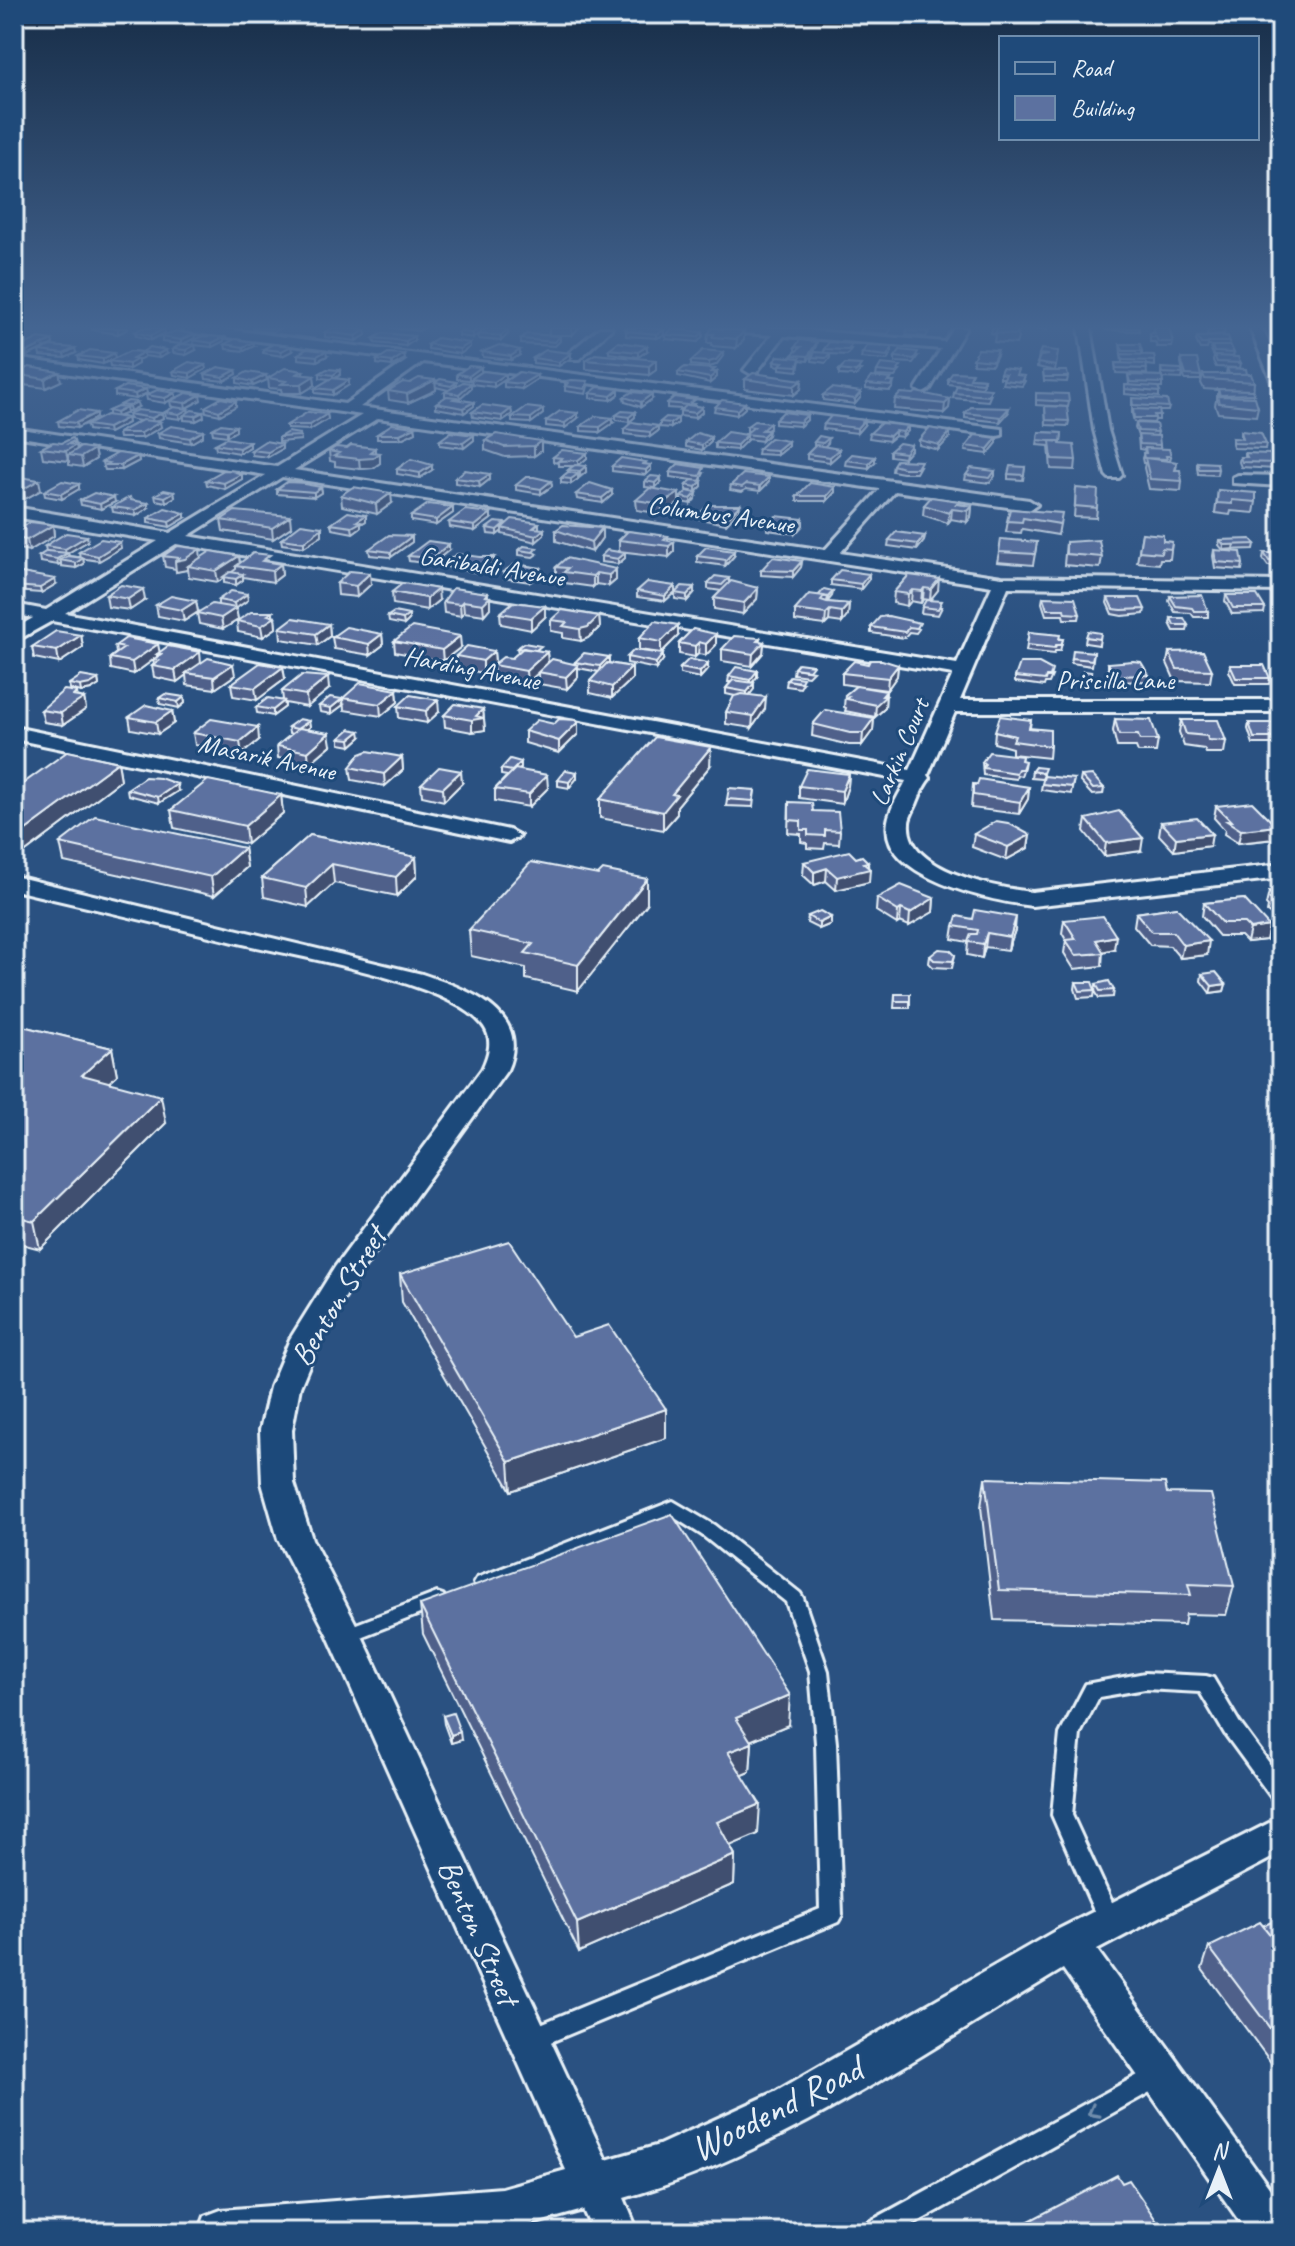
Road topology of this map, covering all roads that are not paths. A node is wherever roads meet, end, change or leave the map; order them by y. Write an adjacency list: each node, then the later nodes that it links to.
1 (19, 433): 5 (street, Columbus Avenue)
2 (344, 433): 5 (street)
3 (509, 433): 9 (street)
4 (1102, 433): 6 (street)
5 (280, 473): 12 (street); 13 (street, Columbus Avenue)
6 (1114, 475)
7 (1238, 480): 8 (street)
8 (1281, 481)
9 (891, 486): 10 (street); 13 (street)
10 (1029, 505)
11 (14, 512): 12 (street, Garibaldi Avenue)
12 (172, 539): 17 (street); 19 (street, Garibaldi Avenue)
13 (830, 554): 14 (street, Columbus Avenue)
14 (1002, 582): 15 (street, Columbus Avenue); 19 (street, Larkin Court)
15 (1281, 586)
16 (14, 609): 17 (street, Harding Avenue)
17 (48, 615): 18 (street); 23 (street, Harding Avenue)
18 (14, 637)
19 (962, 670): 20 (street, Larkin Court)
20 (949, 706): 21 (street, Priscilla Lane); 23 (street, Larkin Court)
21 (1281, 706)
22 (14, 733): 24 (street, Masarik Avenue)
23 (920, 778): 25 (street, Larkin Court)
24 (509, 836)
25 (1281, 871)
26 (14, 883): 27 (street, Benton Street)
27 (345, 1636): 32 (street, Benton Street); 32 (lane)
28 (1281, 1795): 30 (lane)
29 (1281, 1834): 30 (street, Woodend Road)
30 (1111, 1922): 31 (street, Woodend Road)
31 (1069, 1944): 33 (street); 34 (street, Woodend Road)
32 (529, 2040): 34 (street, Benton Street)
33 (1161, 2074): 37 (lane, one-way to 37); 38 (street)
34 (595, 2184): 35 (street, Woodend Road); 36 (street, Benton Street)
35 (221, 2232)
36 (616, 2232)
37 (876, 2232)
38 (1274, 2232)

